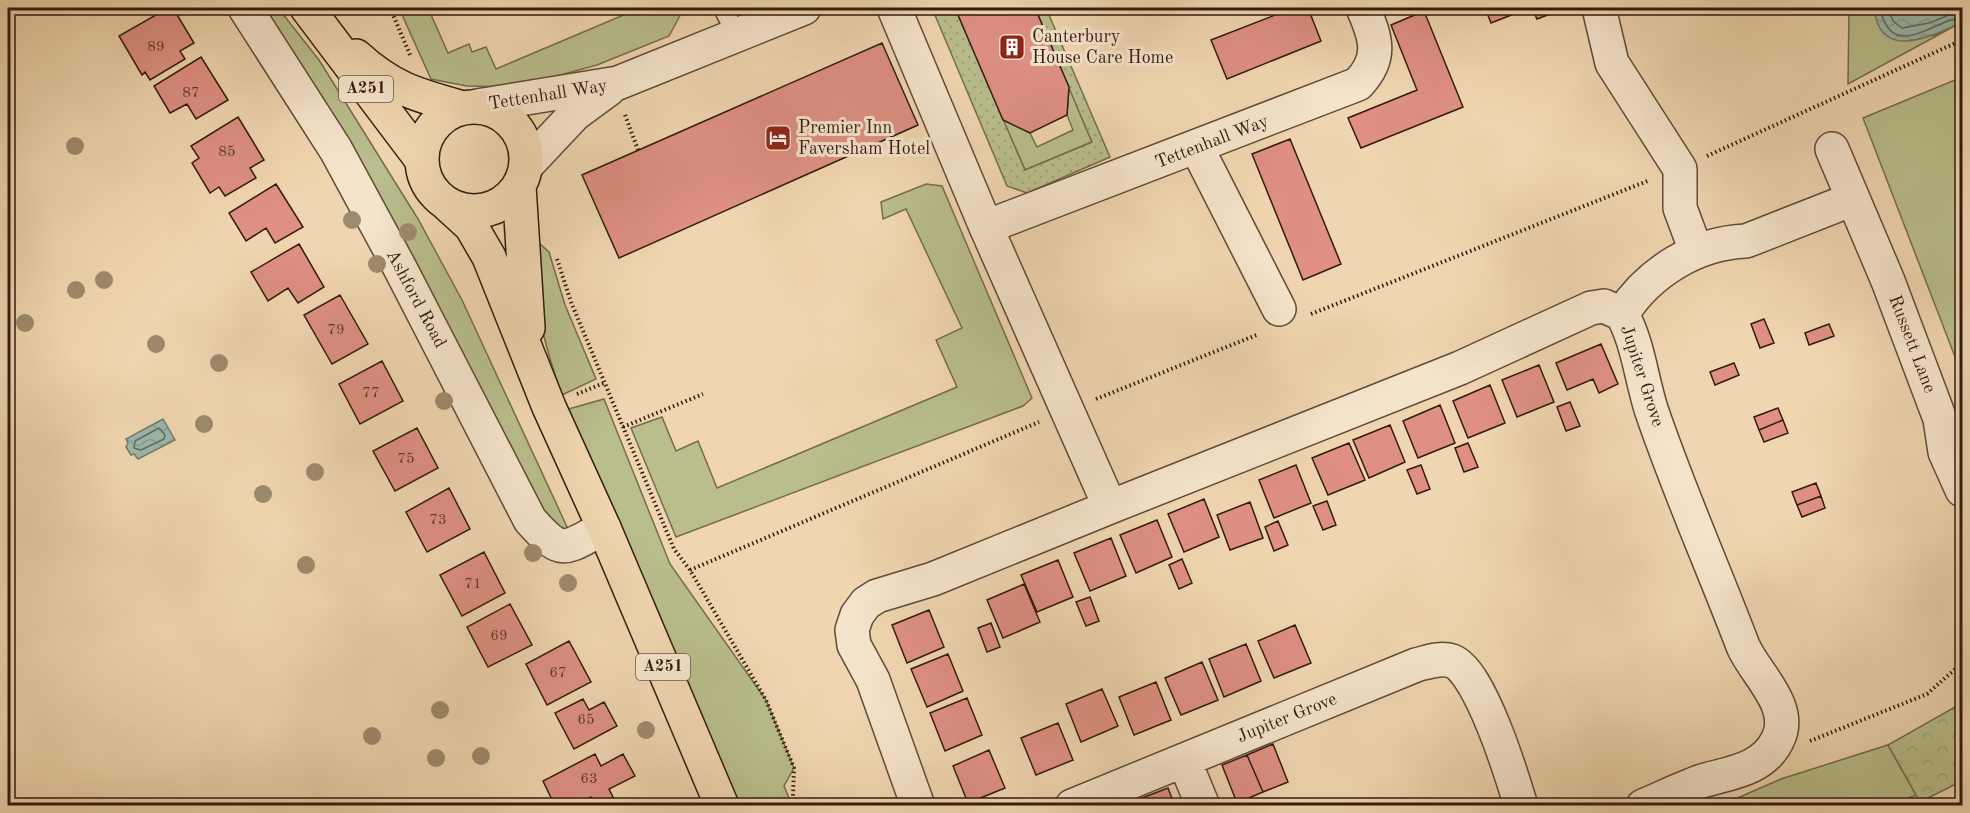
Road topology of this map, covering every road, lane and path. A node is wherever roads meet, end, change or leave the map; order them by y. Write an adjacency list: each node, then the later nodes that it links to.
1 (245, 8): 34 (street, Ashford Road)
2 (390, 8): 10 (path)
3 (804, 8): 8 (street, Tettenhall Way)
4 (894, 8): 21 (street)
5 (1363, 8): 13 (street, Tettenhall Way)
6 (1599, 8): 17 (street)
7 (310, 12): 12 (main road, A251); 16 (main road, A251)
8 (730, 22): 11 (street, Tettenhall Way)
9 (1962, 39): 17 (path)
10 (413, 59)
11 (621, 97): 12 (street, Tettenhall Way); 15 (path); 18 (street, Tettenhall Way)
12 (470, 107): 16 (main road); 18 (main road)
13 (1197, 148): 21 (street, Tettenhall Way); 25 (street)
14 (1832, 149): 19 (street, Russett Lane)
15 (638, 150)
16 (421, 159): 20 (main road)
17 (1680, 169): 22 (street); 25 (path)
18 (523, 176): 20 (main road); 26 (main road, A251)
19 (1853, 199): 22 (street); 32 (street, Russett Lane)
20 (448, 204): 26 (main road, A251)
21 (986, 227): 30 (street)
22 (1696, 251): 24 (street)
23 (556, 257): 27 (path)
24 (1622, 314): 33 (street, Jupiter Grove); 37 (street, Jupiter Grove)
25 (1283, 319): 30 (path)
26 (529, 355): 34 (main road, A251)
27 (604, 383): 29 (path); 31 (path)
28 (703, 394): 31 (path)
29 (569, 397)
30 (1066, 411): 33 (street); 35 (path)
31 (623, 427): 35 (path)
32 (1962, 490)
33 (1110, 507): 41 (street, Jupiter Grove)
34 (604, 528): 39 (main road, A251)
35 (690, 570): 40 (path)
36 (1962, 663): 37 (path)
37 (1774, 746): 45 (street)
38 (1184, 760): 42 (street, Jupiter Grove); 43 (street); 44 (street, Jupiter Grove)
39 (722, 806)
40 (798, 806)
41 (918, 806)
42 (1072, 806)
43 (1203, 806)
44 (1521, 806)
45 (1643, 806)

